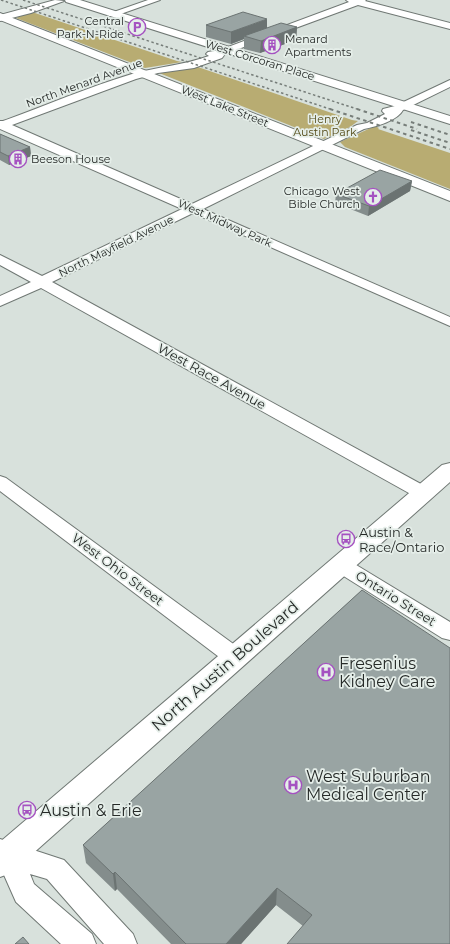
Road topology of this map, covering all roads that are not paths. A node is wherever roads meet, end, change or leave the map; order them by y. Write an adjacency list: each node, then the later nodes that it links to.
1 (64, 0): 4 (street, West Corcoran Place); 5 (street)
2 (156, 0): 4 (street)
3 (356, 1): 6 (street); 7 (street, North Menard Avenue)
4 (112, 14): 7 (street, West Corcoran Place)
5 (1, 17): 8 (street, West Lake Street)
6 (450, 26)
7 (225, 51): 8 (street, North Menard Avenue); 10 (street, West Corcoran Place)
8 (144, 74): 12 (street, North Menard Avenue); 14 (street, West Lake Street)
9 (450, 83): 10 (street, North Mayfield Avenue)
10 (402, 107): 11 (street, West Corcoran Place); 14 (street, North Mayfield Avenue)
11 (450, 120)
12 (16, 121): 13 (street, West Midway Park); 16 (street, West Midway Park)
13 (1, 122): 16 (street, West Midway Park)
14 (324, 145): 15 (street, West Lake Street); 16 (street, North Mayfield Avenue)
15 (450, 196)
16 (198, 206): 18 (street, North Mayfield Avenue); 20 (street, West Midway Park); 21 (street, West Midway Park)
17 (0, 259): 18 (street, West Race Avenue)
18 (41, 282): 19 (street, North Mayfield Avenue); 24 (street, West Race Avenue)
19 (0, 302)
20 (450, 310)
21 (450, 322)
22 (450, 470): 24 (street, North Austin Boulevard)
23 (0, 482): 27 (street, West Ohio Street)
24 (423, 493): 25 (street, North Austin Boulevard)
25 (341, 565): 26 (street, Ontario Street); 27 (street, North Austin Boulevard)
26 (450, 632)
27 (235, 657): 28 (street, North Austin Boulevard)
28 (3, 856): 29 (street); 30 (street)
29 (82, 944)
30 (123, 944)

